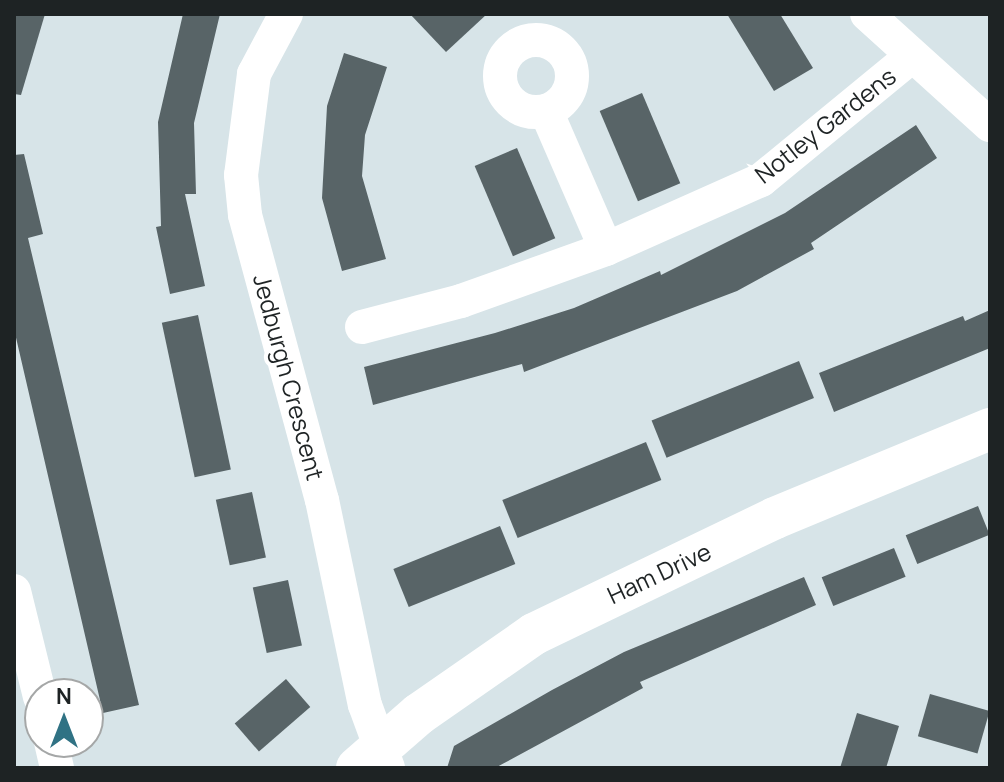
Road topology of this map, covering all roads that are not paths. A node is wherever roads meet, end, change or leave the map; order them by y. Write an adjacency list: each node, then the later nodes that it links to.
1 (286, 14): 11 (street, Jedburgh Crescent)
2 (867, 14): 3 (street)
3 (911, 57): 5 (street); 6 (street, Notley Gardens)
4 (546, 111): 6 (street)
5 (990, 125)
6 (606, 249): 7 (street, Notley Gardens)
7 (362, 327)
8 (990, 429): 11 (street, Ham Drive)
9 (14, 591): 10 (street)
10 (35, 678)
11 (376, 760)

